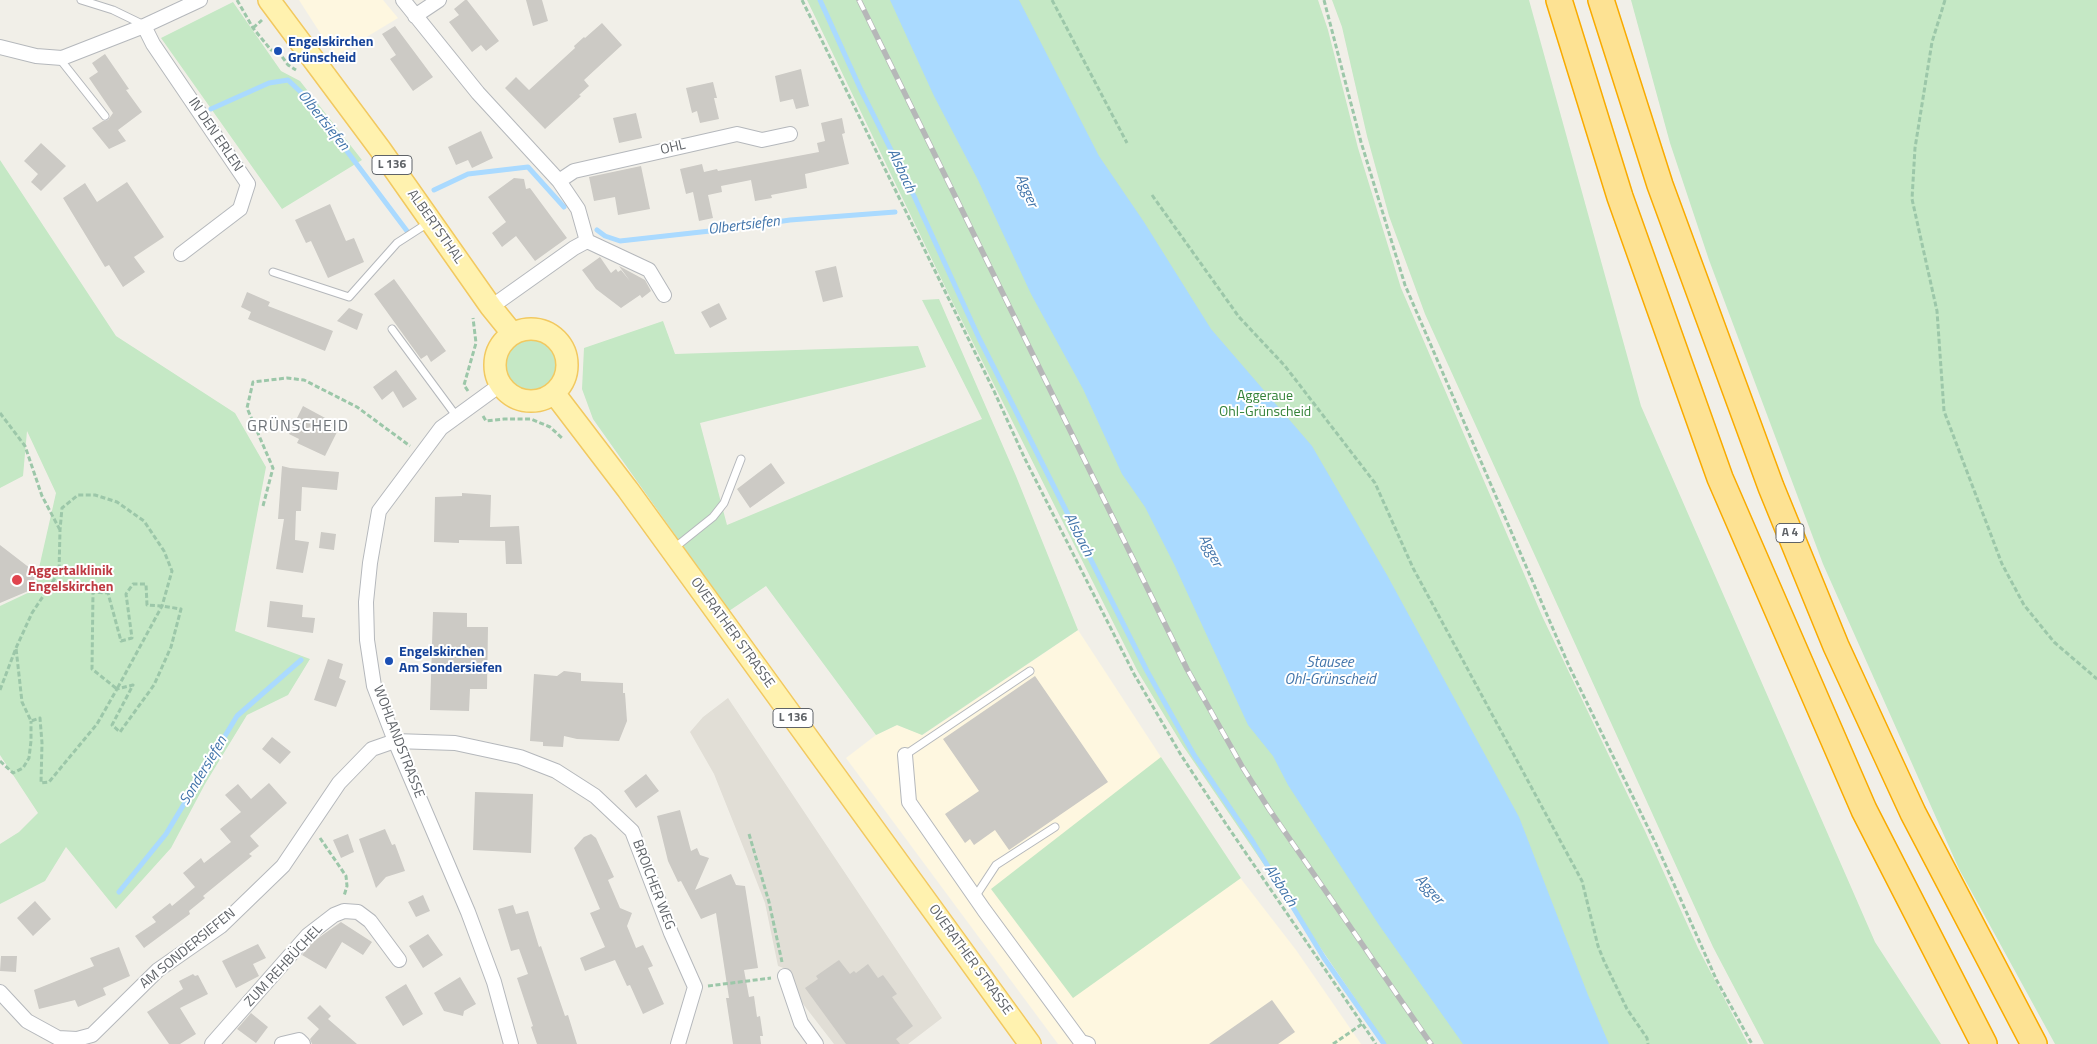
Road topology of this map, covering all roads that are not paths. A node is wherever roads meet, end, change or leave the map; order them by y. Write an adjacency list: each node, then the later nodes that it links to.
1 (81, 0): 9 (lane)
2 (200, 0): 9 (street)
3 (268, 0): 15 (main road, ALBERTSTHAL / L 136)
4 (403, 0): 8 (street)
5 (439, 0): 8 (street)
6 (1559, 0): 46 (highway)
7 (1601, 0): 47 (highway, A 4)
8 (415, 16): 14 (street)
9 (144, 26): 11 (street); 17 (street, IN DEN ERLEN)
10 (0, 47): 11 (street)
11 (58, 58): 12 (lane)
12 (104, 116)
13 (790, 134): 14 (street, OHL)
14 (559, 181): 16 (street)
15 (432, 221): 18 (lane); 20 (main road, ALBERTSTHAL / L 136)
16 (587, 241): 19 (street); 20 (street)
17 (181, 254)
18 (273, 272)
19 (664, 295)
20 (491, 307): 22 (main road, ALBERTSTHAL / L 136)
21 (392, 329): 25 (lane)
22 (512, 334): 23 (main road); 24 (main road)
23 (500, 385): 24 (main road); 25 (street, WOHLANDSTRASSE)
24 (554, 393): 27 (main road, OVERATHER STRASSE / L 136)
25 (457, 417): 29 (street, WOHLANDSTRASSE)
26 (742, 459): 27 (lane)
27 (672, 550): 44 (main road, OVERATHER STRASSE / L 136)
28 (1030, 671): 30 (lane)
29 (395, 741): 36 (street, AM SONDERSIEFEN); 41 (street, WOHLANDSTRASSE); 42 (street, BROICHER WEG)
30 (905, 755): 32 (street)
31 (1055, 827): 32 (lane)
32 (975, 897): 45 (street)
33 (399, 960): 37 (street, ZUM REHBÜCHEL)
34 (785, 976): 43 (street)
35 (0, 992): 36 (street, AM SONDERSIEFEN)
36 (76, 1041)
37 (215, 1042): 38 (street, ZUM REHBÜCHEL)
38 (231, 1044)
39 (282, 1044): 40 (street)
40 (303, 1044)
41 (511, 1044)
42 (678, 1044)
43 (816, 1044)
44 (1030, 1044)
45 (1088, 1044)
46 (1984, 1044)
47 (2034, 1044)

